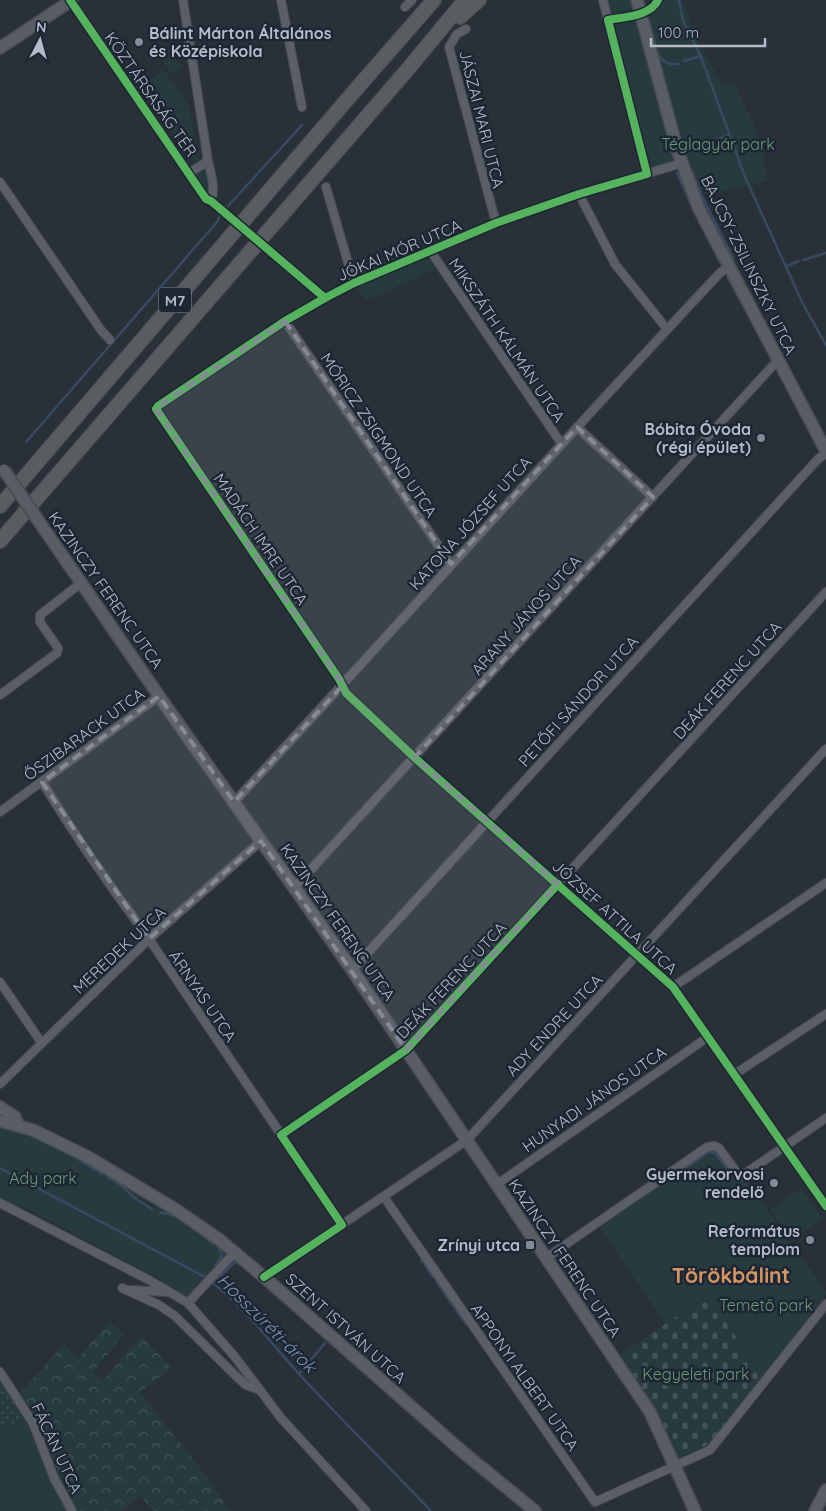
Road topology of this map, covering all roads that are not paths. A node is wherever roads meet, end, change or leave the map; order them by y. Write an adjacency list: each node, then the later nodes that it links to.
1 (71, 0): 14 (street); 19 (street, KÖZTÁRSASÁG TÉR)
2 (183, 0): 17 (street, KÖZTÁRSASÁG TÉR)
3 (282, 0): 16 (street)
4 (412, 0): 11 (street)
5 (434, 0): 40 (highway, M7)
6 (464, 0): 15 (highway, M7)
7 (479, 0): 15 (highway)
8 (603, 0): 20 (street)
9 (637, 0): 12 (street, BAJCSY-ZSILINSZKY UTCA)
10 (658, 0): 12 (street)
11 (405, 7)
12 (640, 13): 18 (street, BAJCSY-ZSILINSZKY UTCA)
13 (466, 29): 26 (street, JÁSZAI MARI UTCA)
14 (0, 48)
15 (408, 68): 41 (highway, M7)
16 (302, 108)
17 (208, 161): 19 (street); 24 (street, KÖZTÁRSASÁG TÉR)
18 (682, 163): 20 (street, JÓKAI MÓR UTCA); 28 (street, BAJCSY-ZSILINSZKY UTCA)
19 (189, 173): 24 (street, KÖZTÁRSASÁG TÉR)
20 (647, 174): 23 (street, JÓKAI MÓR UTCA)
21 (0, 182): 32 (street)
22 (326, 187): 29 (street, JÓKAI MÓR UTCA)
23 (579, 194): 26 (street, JÓKAI MÓR UTCA); 31 (street)
24 (211, 201): 25 (street)
25 (222, 210)
26 (496, 223): 27 (street, JÓKAI MÓR UTCA)
27 (431, 252): 29 (street, JÓKAI MÓR UTCA); 36 (street, MIKSZÁTH KÁLMÁN UTCA)
28 (731, 267): 31 (street, KATONA JÓZSEF UTCA); 33 (street, BAJCSY-ZSILINSZKY UTCA)
29 (354, 283): 30 (street, JÓKAI MÓR UTCA)
30 (285, 321): 34 (street, JÓKAI MÓR UTCA); 42 (street, MÓRICZ ZSIGMOND UTCA)
31 (667, 329): 35 (street, KATONA JÓZSEF UTCA)
32 (110, 340)
33 (778, 360): 37 (street, BAJCSY-ZSILINSZKY UTCA); 39 (street, ARANY JÁNOS UTCA)
34 (156, 409): 45 (street, MADÁCH IMRE UTCA)
35 (578, 427): 36 (street, KATONA JÓZSEF UTCA); 39 (street)
36 (561, 443): 42 (street, KATONA JÓZSEF UTCA)
37 (826, 452): 53 (street, PETŐFI SÁNDOR UTCA)
38 (2, 467): 43 (street, KAZINCZY FERENC UTCA, bridge)
39 (653, 497): 49 (street, ARANY JÁNOS UTCA)
40 (0, 506)
41 (0, 541)
42 (451, 564): 45 (street, KATONA JÓZSEF UTCA)
43 (81, 583): 46 (street); 47 (street, KAZINCZY FERENC UTCA)
44 (826, 592): 56 (street, DEÁK FERENC UTCA)
45 (342, 686): 49 (street, JÓZSEF ATTILA UTCA); 51 (street, KATONA JÓZSEF UTCA)
46 (0, 695)
47 (159, 696): 50 (street, ŐSZIBARACK UTCA); 51 (street, KAZINCZY FERENC UTCA)
48 (826, 749): 59 (street, ADY ENDRE UTCA)
49 (415, 758): 53 (street, JÓZSEF ATTILA UTCA); 57 (street, ARANY JÁNOS UTCA)
50 (42, 782): 52 (street, ŐSZIBARACK UTCA); 58 (street, ÁRNYAS UTCA)
51 (234, 802): 54 (street, KAZINCZY FERENC UTCA)
52 (0, 812)
53 (487, 822): 56 (street, JÓZSEF ATTILA UTCA); 60 (street, PETŐFI SÁNDOR UTCA)
54 (261, 841): 57 (street, KAZINCZY FERENC UTCA); 58 (street, MEREDEK UTCA)
55 (826, 883): 62 (street)
56 (558, 884): 59 (street, JÓZSEF ATTILA UTCA); 66 (street, DEÁK FERENC UTCA)
57 (294, 888): 60 (street, KAZINCZY FERENC UTCA)
58 (149, 940): 65 (street, MEREDEK UTCA); 73 (street, ÁRNYAS UTCA)
59 (638, 954): 62 (street, JÓZSEF ATTILA UTCA); 74 (street, ADY ENDRE UTCA)
60 (352, 970): 66 (street, KAZINCZY FERENC UTCA)
61 (0, 982): 65 (street)
62 (673, 987): 64 (street, JÓZSEF ATTILA UTCA)
63 (826, 1014): 67 (street)
64 (708, 1037): 67 (street, JÓZSEF ATTILA UTCA); 76 (street, HUNYADI JÁNOS UTCA)
65 (41, 1042): 68 (street, MEREDEK UTCA)
66 (406, 1050): 73 (street, DEÁK FERENC UTCA); 74 (street, KAZINCZY FERENC UTCA)
67 (735, 1074): 75 (street, JÓZSEF ATTILA UTCA)
68 (0, 1084)
69 (0, 1107): 72 (street, SZENT ISTVÁN UTCA)
70 (826, 1118): 75 (street)
71 (0, 1121): 72 (street)
72 (18, 1125): 81 (street, SZENT ISTVÁN UTCA)
73 (281, 1135): 80 (street, ÁRNYAS UTCA)
74 (467, 1140): 76 (street, KAZINCZY FERENC UTCA); 77 (street, ADY ENDRE UTCA)
75 (784, 1146): 79 (street, JÓZSEF ATTILA UTCA); 82 (street)
76 (496, 1185): 82 (street, KAZINCZY FERENC UTCA)
77 (384, 1197): 80 (street, ADY ENDRE UTCA); 89 (street, APPONYI ALBERT UTCA)
78 (0, 1203): 84 (street)
79 (826, 1206)
80 (342, 1226): 83 (street, ADY ENDRE UTCA)
81 (235, 1252): 83 (street, SZENT ISTVÁN UTCA); 85 (street)
82 (546, 1258): 89 (street, KAZINCZY FERENC UTCA)
83 (264, 1277): 93 (street, SZENT ISTVÁN UTCA)
84 (170, 1292): 85 (street); 88 (street)
85 (188, 1303): 88 (street)
86 (826, 1304): 89 (street)
87 (0, 1372): 91 (street, FÁCÁN UTCA)
88 (260, 1390): 92 (street)
89 (674, 1467): 94 (street, KAZINCZY FERENC UTCA)
90 (826, 1490): 95 (street)
91 (72, 1511)
92 (366, 1511)
93 (535, 1511)
94 (695, 1511)
95 (815, 1511)

